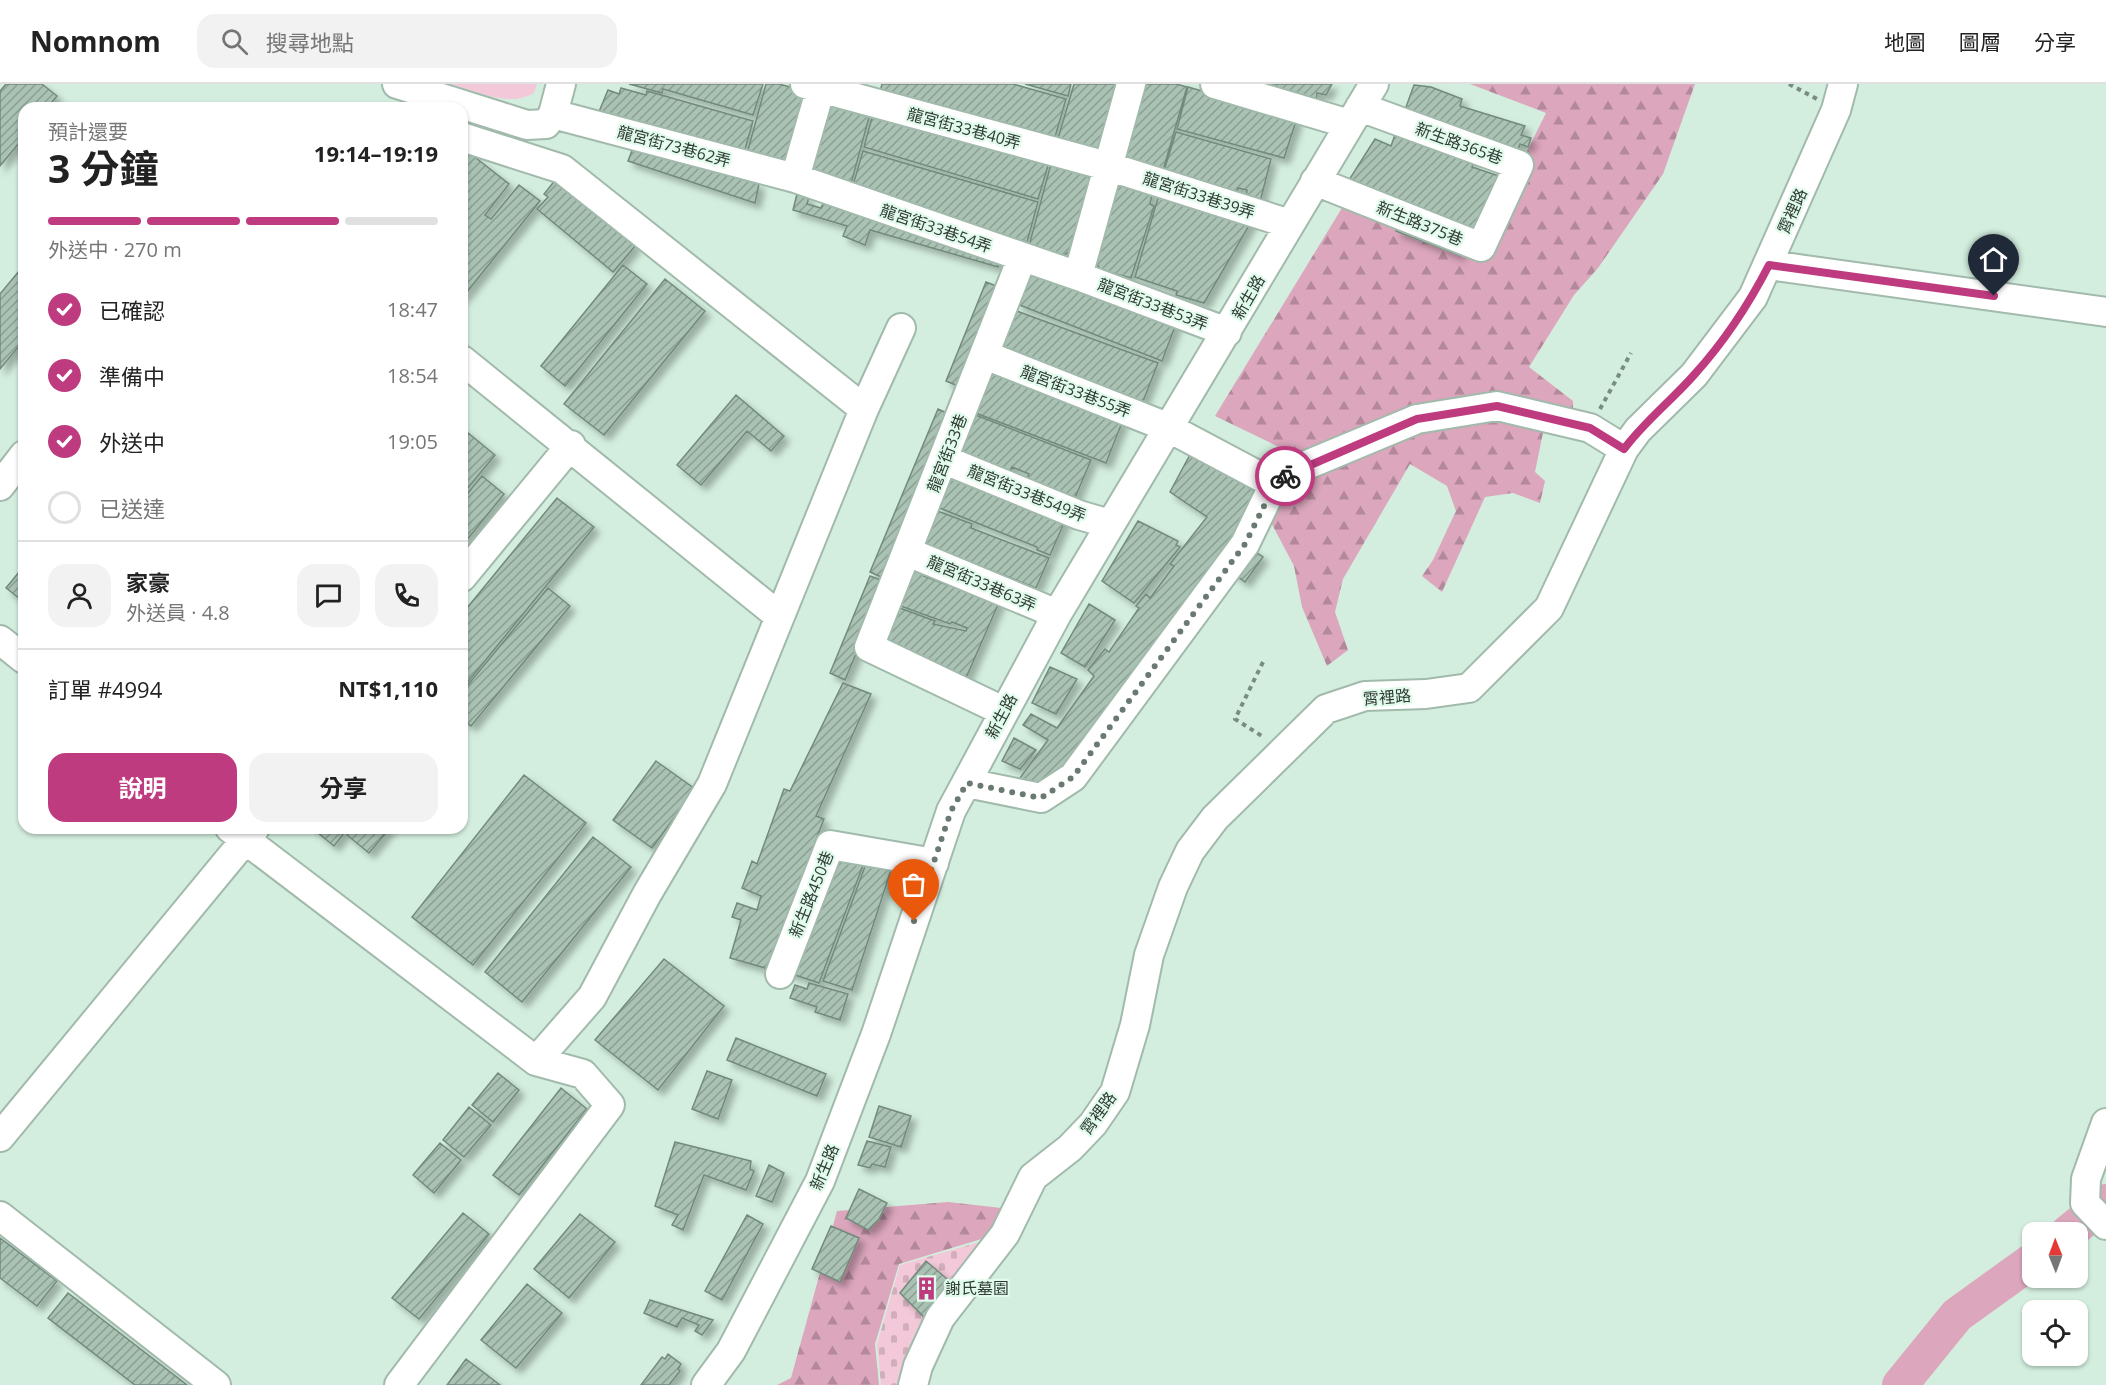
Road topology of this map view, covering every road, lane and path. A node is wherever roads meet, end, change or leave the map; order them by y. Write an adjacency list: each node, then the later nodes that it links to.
1 (561, 84): 10 (street)
2 (1131, 84): 12 (street)
3 (1215, 84): 9 (street)
4 (1843, 84): 18 (street, 霄裡路)
5 (411, 85): 7 (street)
6 (816, 86): 12 (street, 龍宮街33巷40弄); 13 (street)
7 (462, 102)
8 (468, 104): 10 (street)
9 (1361, 105): 14 (street, 新生路); 15 (street, 新生路365巷)
10 (553, 114): 13 (street, 龍宮街73巷62弄)
11 (468, 139): 26 (street)
12 (1107, 166): 16 (street, 龍宮街33巷39弄); 19 (street)
13 (795, 178): 17 (street, 龍宮街33巷54弄)
14 (1315, 181): 15 (street, 新生路375巷); 16 (street, 新生路)
15 (1501, 203)
16 (1290, 224): 22 (street, 新生路)
17 (1022, 258): 19 (street, 龍宮街33巷54弄); 24 (street, 龍宮街33巷)
18 (1769, 265): 20 (street); 30 (street, 霄裡路)
19 (1078, 276): 22 (street, 龍宮街33巷53弄)
20 (2106, 312)
21 (901, 327): 26 (street)
22 (1227, 333): 27 (street, 新生路)
23 (1631, 353): 28 (path)
24 (985, 355): 27 (street, 龍宮街33巷55弄); 31 (street, 龍宮街33巷)
25 (468, 365): 29 (street)
26 (864, 409): 39 (street)
27 (1167, 427): 33 (street, 龍宮街33巷55弄); 35 (street, 新生路)
28 (1590, 428): 30 (street); 33 (street)
29 (571, 445): 37 (street); 39 (street)
30 (1624, 449): 44 (street, 霄裡路)
31 (945, 460): 35 (street, 龍宮街33巷549弄); 36 (street, 龍宮街33巷)
32 (18, 463): 34 (street)
33 (1275, 484): 45 (street)
34 (0, 486)
35 (1110, 524): 38 (street, 新生路)
36 (908, 552): 38 (street, 龍宮街33巷63弄); 43 (street, 龍宮街33巷)
37 (468, 570)
38 (1057, 614): 43 (street, 新生路)
39 (779, 616): 50 (street)
40 (0, 640): 41 (street)
41 (18, 654)
42 (1263, 662): 44 (path)
43 (1003, 711): 45 (street, 新生路)
44 (1284, 749): 58 (street, 霄裡路)
45 (967, 783): 48 (street, 新生路)
46 (241, 834): 52 (street)
47 (246, 834): 50 (street)
48 (934, 862): 49 (street, 新生路450巷); 57 (street, 新生路)
49 (780, 974)
50 (536, 1061): 56 (street)
51 (2106, 1124): 54 (street)
52 (0, 1137)
53 (0, 1216): 55 (street)
54 (2106, 1225)
55 (216, 1385)
56 (399, 1385)
57 (706, 1385)
58 (913, 1385)

